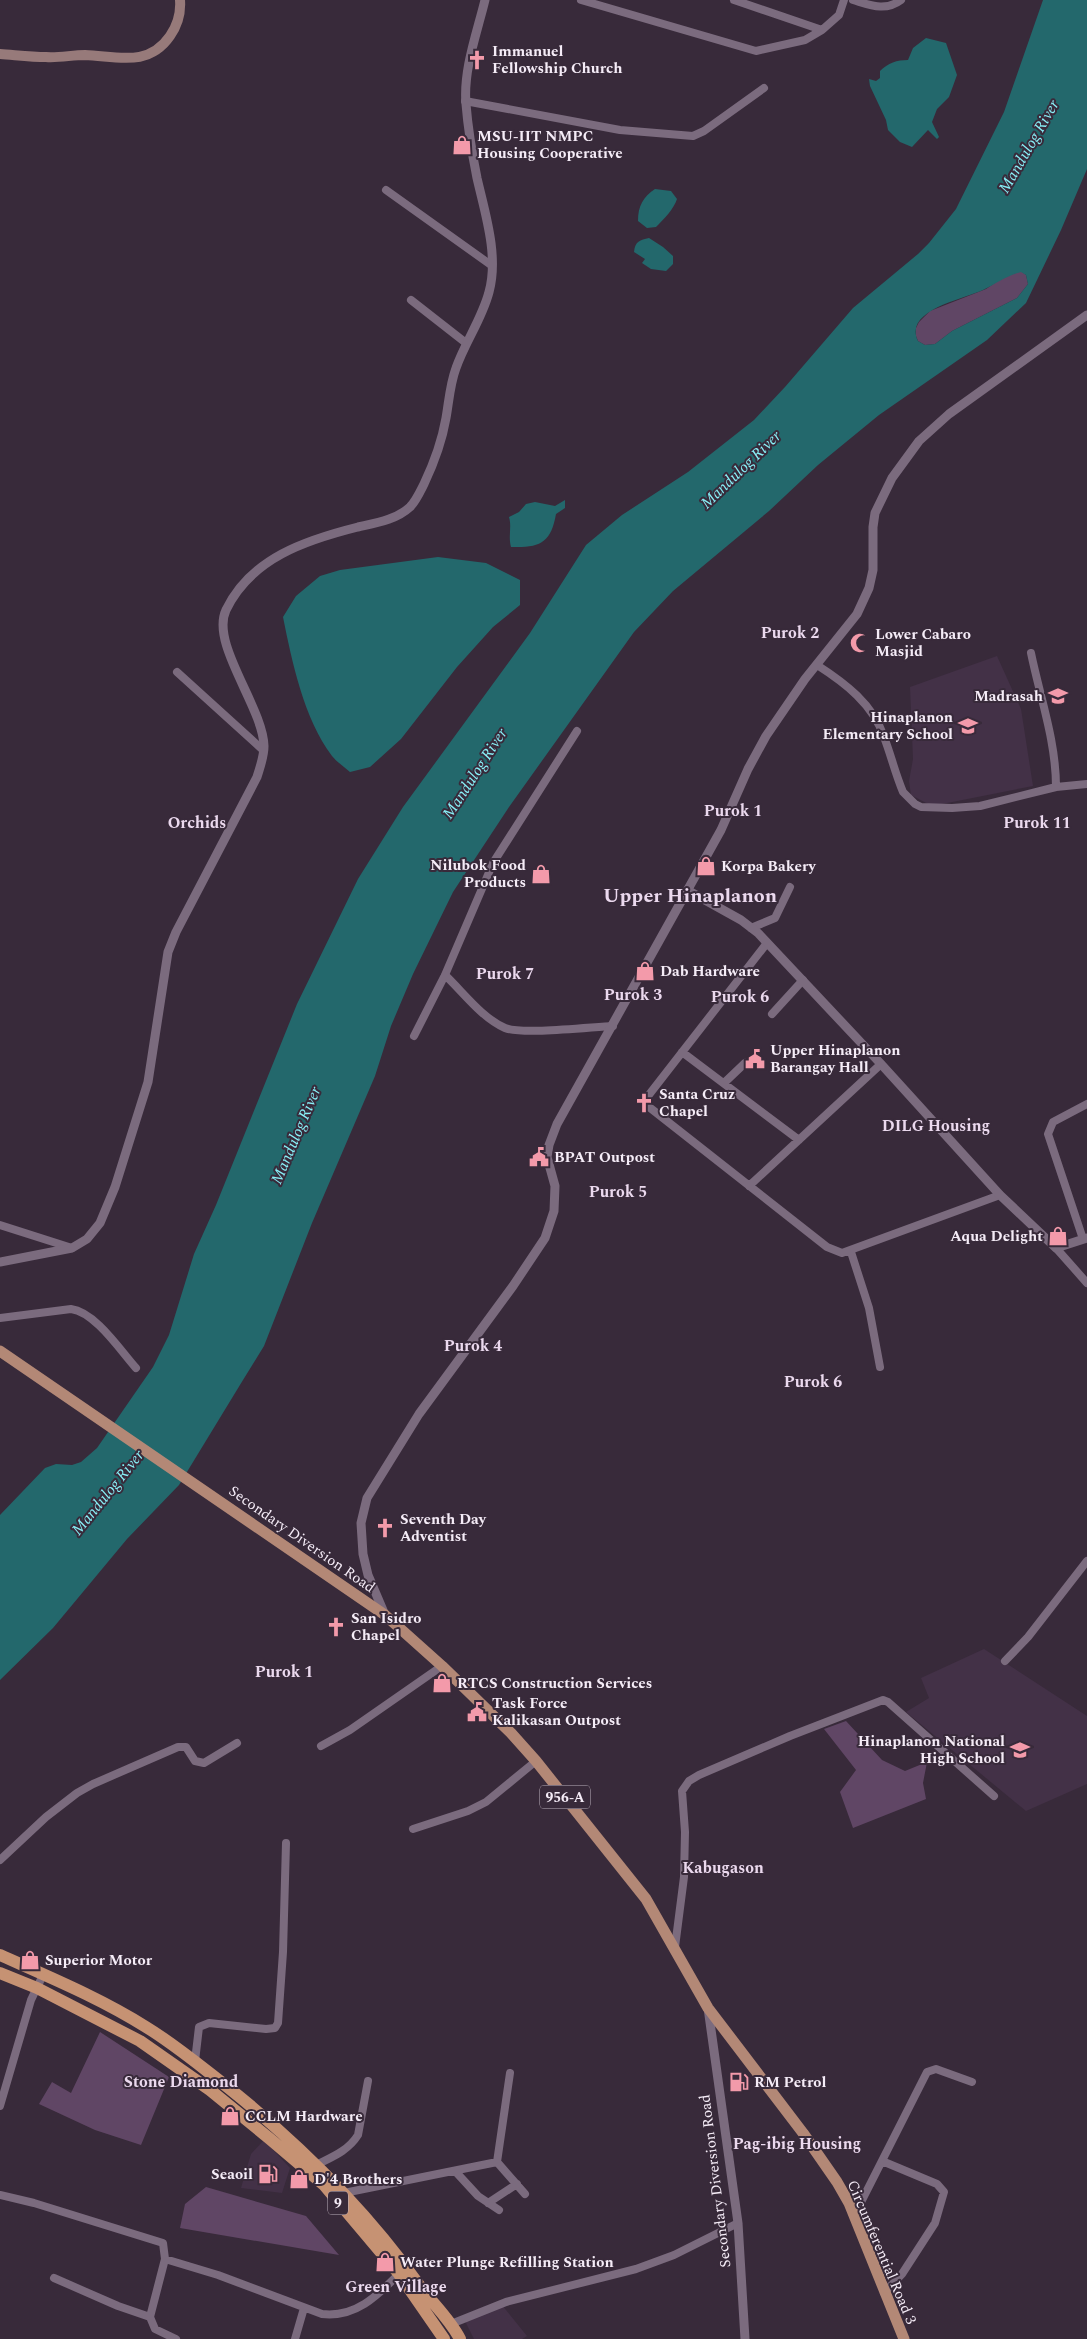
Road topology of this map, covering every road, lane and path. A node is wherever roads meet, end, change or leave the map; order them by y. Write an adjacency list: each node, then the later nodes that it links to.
1 (180, 0): 9 (main road)
2 (485, 0): 11 (street)
3 (581, 0): 8 (street)
4 (734, 0): 8 (street)
5 (844, 0): 8 (street)
6 (853, 0): 7 (street)
7 (901, 0)
8 (822, 30)
9 (0, 54)
10 (764, 88): 11 (street)
11 (465, 101): 13 (street)
12 (386, 190): 13 (street)
13 (491, 265): 16 (street)
14 (411, 300): 16 (street)
15 (1087, 316): 18 (street)
16 (466, 344): 21 (street)
17 (1030, 653): 23 (street)
18 (818, 665): 23 (street); 25 (street)
19 (177, 672): 21 (street)
20 (577, 731): 28 (street)
21 (263, 750): 43 (street)
22 (1087, 784): 23 (street)
23 (1056, 786)
24 (790, 887): 26 (street)
25 (687, 890): 26 (street); 31 (street)
26 (751, 928): 27 (street)
27 (767, 943): 29 (street); 33 (street)
28 (445, 975): 31 (street); 32 (street)
29 (803, 980): 30 (street); 35 (street)
30 (772, 1014)
31 (613, 1026): 53 (street)
32 (414, 1036)
33 (682, 1052): 36 (street); 39 (street)
34 (745, 1063): 36 (street)
35 (881, 1064): 38 (street); 40 (street)
36 (724, 1083): 38 (street)
37 (1087, 1104): 42 (street)
38 (799, 1140): 39 (street)
39 (749, 1186): 45 (street)
40 (1000, 1195): 44 (street); 45 (street)
41 (0, 1225): 43 (street)
42 (1085, 1238): 44 (street)
43 (72, 1248): 46 (street)
44 (1056, 1248): 47 (street)
45 (850, 1252): 50 (street)
46 (0, 1262)
47 (1087, 1283)
48 (0, 1318): 51 (street)
49 (0, 1351): 53 (main road, Secondary Diversion Road / 956-A)
50 (880, 1367)
51 (136, 1368)
52 (1087, 1561): 54 (street)
53 (385, 1615): 55 (main road, Secondary Diversion Road / 956-A)
54 (1005, 1661)
55 (442, 1666): 57 (street); 58 (main road, Secondary Diversion Road / 956-A)
56 (237, 1743): 62 (street)
57 (320, 1746)
58 (536, 1762): 60 (street); 63 (main road, Secondary Diversion Road / 956-A)
59 (994, 1796): 63 (street)
60 (413, 1829)
61 (286, 1843): 69 (street)
62 (0, 1860)
63 (675, 1947): 68 (main road, Secondary Diversion Road / 956-A)
64 (2, 1956): 66 (highway, 9)
65 (0, 1973): 67 (highway, 9)
66 (43, 1975): 67 (street); 69 (highway, 9)
67 (37, 1988): 73 (street); 87 (highway, 9)
68 (708, 2008): 84 (main road, Circumferential Road 3 / 956-A); 85 (street, Secondary Diversion Road / 956-A)
69 (195, 2061): 76 (highway, 9)
70 (510, 2073): 75 (street)
71 (368, 2081): 76 (street)
72 (972, 2082): 74 (street)
73 (0, 2106)
74 (882, 2160): 84 (street); 89 (street)
75 (497, 2162): 77 (street); 78 (street)
76 (316, 2165): 79 (highway, 9)
77 (455, 2171): 79 (street); 82 (street)
78 (517, 2184): 80 (street); 82 (street)
79 (344, 2193): 87 (highway, 9)
80 (525, 2194)
81 (0, 2195): 86 (street)
82 (488, 2203): 83 (street)
83 (499, 2210)
84 (854, 2216): 89 (main road, Circumferential Road 3 / 956-A)
85 (738, 2223): 92 (street); 97 (street, Secondary Diversion Road / 956-A)
86 (166, 2259): 90 (street); 91 (street)
87 (403, 2270): 90 (street); 92 (highway, 9); 95 (highway, 9)
88 (54, 2278): 91 (street)
89 (884, 2293): 98 (main road, Circumferential Road 3 / 956-A)
90 (304, 2308): 94 (street)
91 (150, 2317): 93 (street)
92 (451, 2324): 96 (highway, 9)
93 (176, 2339)
94 (295, 2339)
95 (444, 2339)
96 (460, 2339)
97 (745, 2339)
98 (904, 2339)

